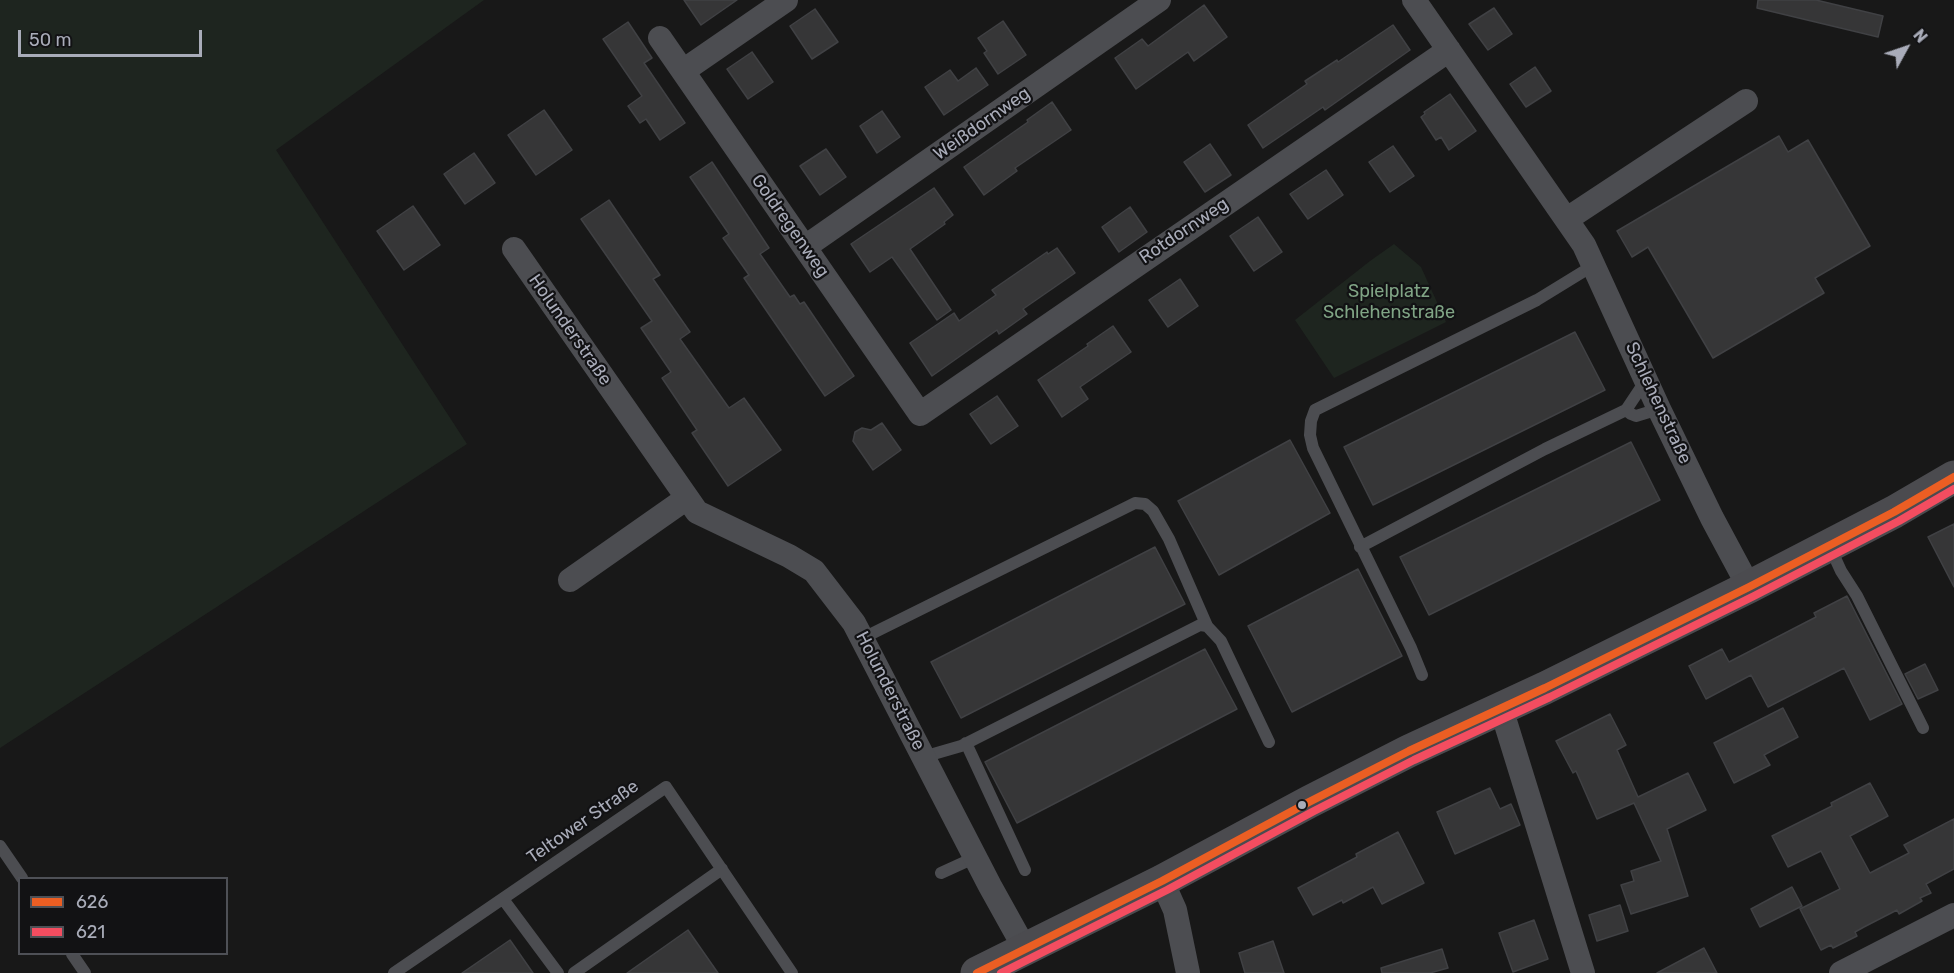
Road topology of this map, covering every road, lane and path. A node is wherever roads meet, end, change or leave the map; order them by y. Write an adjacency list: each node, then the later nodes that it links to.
1 (786, 0): 6 (street)
2 (1159, 0): 9 (street, Weißdornweg)
3 (1414, 0): 5 (street, Schlehenstraße)
4 (660, 38): 6 (street, Goldregenweg)
5 (1449, 50): 8 (street, Schlehenstraße); 15 (street, Rotdornweg)
6 (683, 71): 9 (street, Goldregenweg)
7 (1746, 101): 8 (street)
8 (1567, 219): 11 (street, Schlehenstraße)
9 (805, 247): 15 (street, Goldregenweg)
10 (514, 249): 17 (street, Holunderstraße)
11 (1594, 265): 12 (street, Schlehenstraße); 19 (lane)
12 (1646, 380): 13 (lane); 14 (street, Schlehenstraße)
13 (1626, 410): 14 (lane); 19 (lane)
14 (1659, 410): 21 (street, Schlehenstraße)
15 (920, 414)
16 (1954, 477): 18 (main road)
17 (687, 498): 20 (street); 23 (street, Holunderstraße)
18 (1829, 546): 21 (main road); 26 (lane)
19 (1360, 547): 24 (lane)
20 (570, 580)
21 (1749, 587): 25 (main road)
22 (1207, 626): 23 (lane); 27 (lane); 28 (lane)
23 (862, 638): 29 (street, Holunderstraße)
24 (1422, 675)
25 (1501, 708): 36 (main road); 48 (street)
26 (1923, 728)
27 (1269, 742)
28 (966, 743): 29 (lane); 33 (lane)
29 (923, 757): 31 (street, Holunderstraße)
30 (0, 846): 35 (lane)
31 (976, 857): 34 (lane); 39 (street, Holunderstraße)
32 (722, 869): 37 (lane, Teltower Straße); 44 (lane); 45 (lane, Teltower Straße)
33 (1025, 870)
34 (941, 873)
35 (21, 877)
36 (1162, 881): 39 (main road); 47 (street)
37 (503, 899): 42 (lane, Teltower Straße); 43 (lane)
38 (1954, 915): 49 (street)
39 (1025, 949): 46 (main road)
40 (73, 955): 41 (lane)
41 (85, 973)
42 (394, 973)
43 (558, 973)
44 (574, 973)
45 (792, 973)
46 (977, 973)
47 (1188, 973)
48 (1583, 973)
49 (1841, 973)

